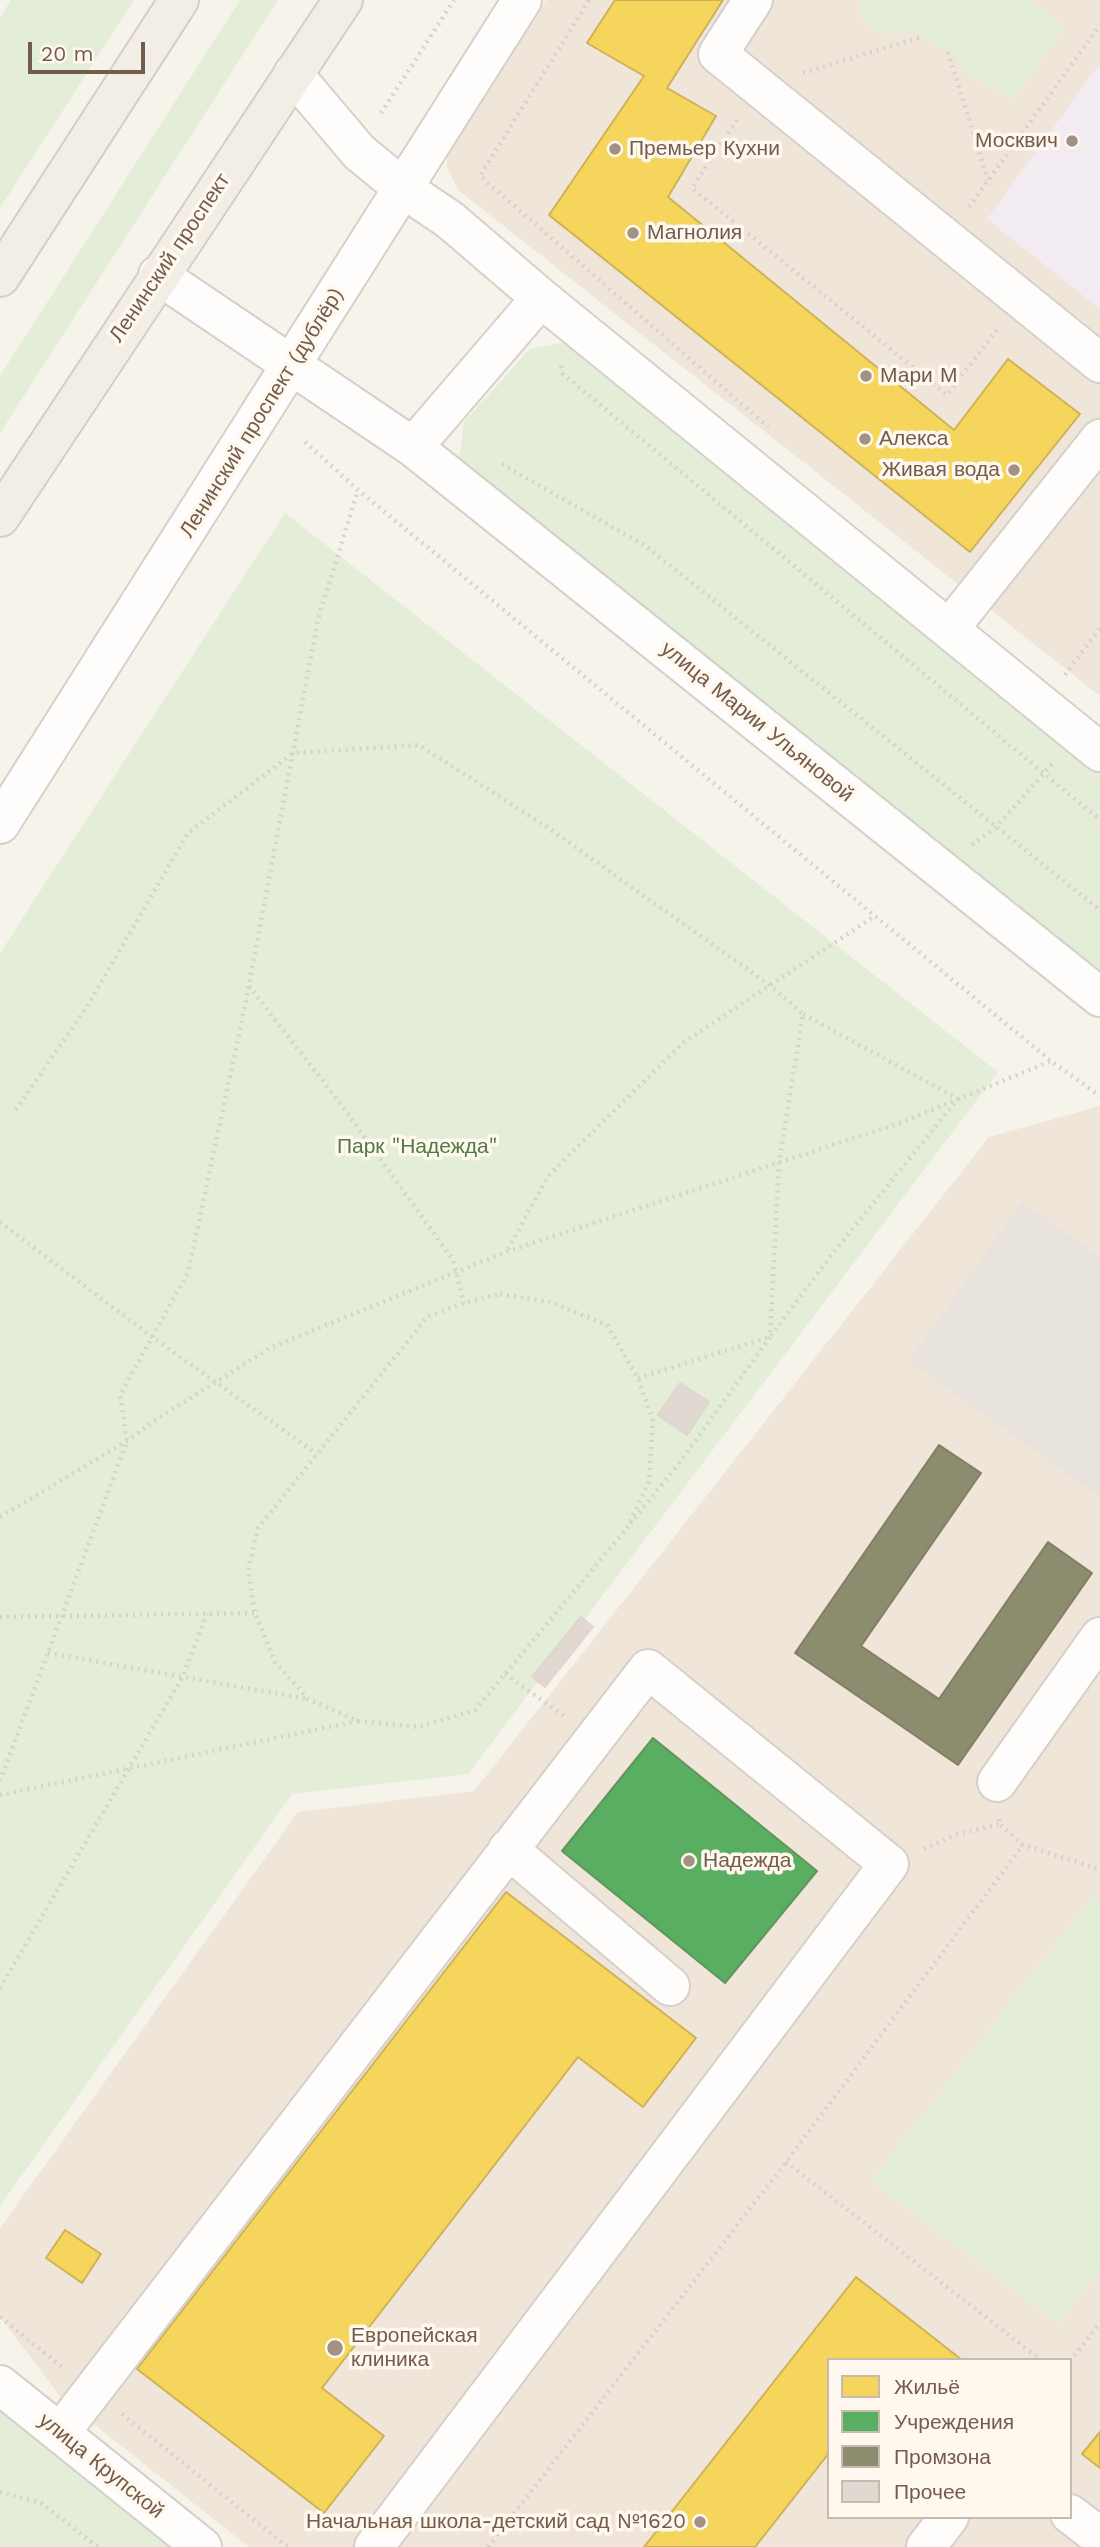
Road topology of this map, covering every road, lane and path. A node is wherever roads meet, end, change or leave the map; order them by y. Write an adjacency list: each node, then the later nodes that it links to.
1 (179, 0): 18 (main road)
2 (343, 0): 10 (main road, Ленинский проспект)
3 (454, 0): 12 (path)
4 (522, 0): 15 (street, Ленинский проспект (дублёр))
5 (589, 0): 13 (path)
6 (753, 0): 11 (street)
7 (1100, 24): 14 (path)
8 (922, 37): 11 (path)
9 (948, 52): 14 (path)
10 (293, 74): 15 (street); 17 (main road, Ленинский проспект)
11 (759, 86): 16 (street); 20 (path)
12 (381, 113)
13 (480, 176)
14 (988, 180): 16 (path)
15 (404, 189): 19 (street); 23 (street, Ленинский проспект (дублёр))
16 (946, 239): 20 (street)
17 (158, 275): 23 (street, улица Марии Ульяновой); 29 (main road, Ленинский проспект)
18 (0, 277)
19 (541, 298): 26 (street); 31 (street)
20 (1022, 300): 22 (street)
21 (559, 361): 35 (path)
22 (1100, 363)
23 (292, 367): 26 (street, улица Марии Ульяновой); 37 (street, Ленинский проспект (дублёр))
24 (1100, 439): 31 (street)
25 (305, 442): 28 (path)
26 (413, 447): 39 (street, улица Марии Ульяновой)
27 (495, 460): 38 (path)
28 (358, 490): 34 (path); 41 (path)
29 (0, 517)
30 (1100, 628): 32 (path)
31 (949, 629): 33 (street)
32 (1062, 678)
33 (1089, 743): 35 (path)
34 (293, 752): 42 (path); 43 (path); 49 (path)
35 (1044, 773): 36 (path); 38 (path)
36 (1100, 820)
37 (0, 824)
38 (996, 827): 39 (path); 40 (path)
39 (940, 869): 44 (street, улица Марии Ульяновой)
40 (1100, 910)
41 (875, 916): 43 (path); 46 (path)
42 (249, 986): 53 (path); 55 (path)
43 (771, 986): 45 (path); 52 (path)
44 (1100, 997)
45 (803, 1014): 48 (path); 50 (path)
46 (1051, 1061): 47 (path); 48 (path)
47 (1100, 1096)
48 (958, 1099): 50 (path); 56 (path)
49 (16, 1110)
50 (779, 1162): 52 (path); 56 (path)
51 (0, 1222): 55 (path)
52 (508, 1251): 53 (path)
53 (456, 1271): 54 (path); 58 (path)
54 (464, 1303): 57 (path); 60 (path)
55 (152, 1337): 58 (path); 59 (path)
56 (770, 1337): 57 (path); 62 (path)
57 (638, 1378): 62 (path)
58 (216, 1382): 59 (path); 60 (path)
59 (127, 1441): 61 (path); 66 (path)
60 (317, 1454): 63 (path)
61 (0, 1517)
62 (627, 1528): 69 (path)
63 (256, 1613): 64 (path); 71 (path)
64 (207, 1614): 66 (path); 70 (path)
65 (0, 1617): 66 (path)
66 (61, 1618): 68 (path)
67 (1100, 1637): 76 (street)
68 (48, 1653): 70 (path); 75 (path)
69 (505, 1674): 72 (path); 73 (path)
70 (182, 1678): 71 (path); 74 (path)
71 (309, 1699): 72 (path)
72 (358, 1721): 74 (path)
73 (594, 1738): 79 (street); 80 (street)
74 (131, 1768): 77 (path); 83 (path)
75 (0, 1782)
76 (998, 1782)
77 (0, 1795)
78 (1023, 1845): 80 (path); 81 (path); 84 (path)
79 (508, 1849): 82 (street); 90 (street)
80 (889, 1864): 99 (street)
81 (1100, 1869)
82 (670, 1986)
83 (0, 1988)
84 (786, 2162): 87 (path); 100 (path)
85 (0, 2317): 90 (path)
86 (1100, 2323): 88 (path)
87 (1038, 2358)
88 (1072, 2358)
89 (0, 2385): 91 (street, улица Крупской)
90 (92, 2391): 91 (street); 98 (path)
91 (60, 2433): 97 (street, улица Крупской)
92 (0, 2492): 96 (path)
93 (1072, 2516): 95 (street)
94 (947, 2519): 101 (street)
95 (1100, 2537)
96 (98, 2547)
97 (202, 2547)
98 (288, 2547)
99 (374, 2547)
100 (488, 2547)
101 (926, 2547)

